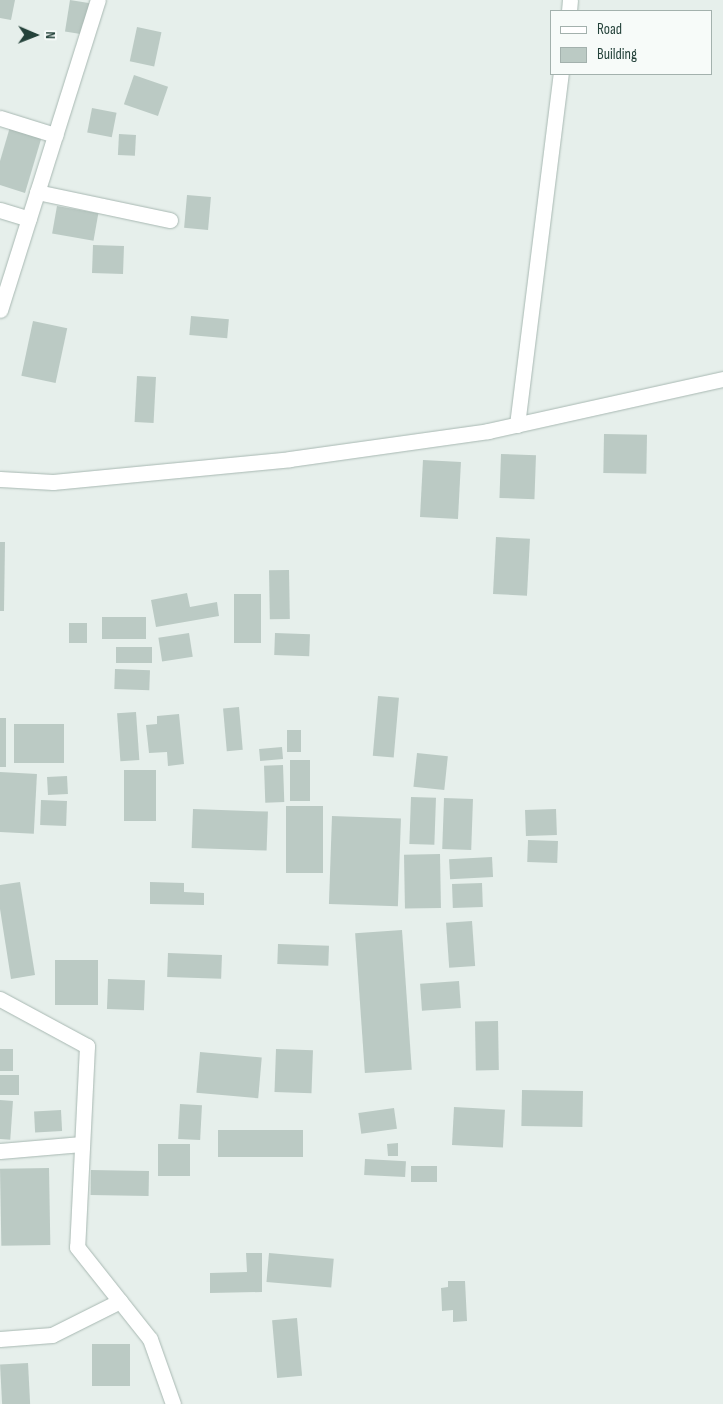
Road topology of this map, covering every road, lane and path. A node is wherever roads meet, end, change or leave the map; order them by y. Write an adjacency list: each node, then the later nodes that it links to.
1 (98, 0): 4 (street)
2 (561, 75): 11 (street)
3 (0, 118): 4 (street)
4 (55, 135): 5 (street)
5 (37, 192): 7 (street); 8 (street)
6 (0, 210): 7 (street)
7 (28, 219): 9 (street)
8 (170, 220)
9 (0, 310)
10 (723, 379): 11 (street)
11 (517, 424): 12 (street)
12 (0, 479)
13 (0, 999): 14 (street)
14 (82, 1144): 15 (street); 16 (street)
15 (0, 1151)
16 (120, 1301): 17 (street); 18 (street)
17 (0, 1338)
18 (173, 1404)

